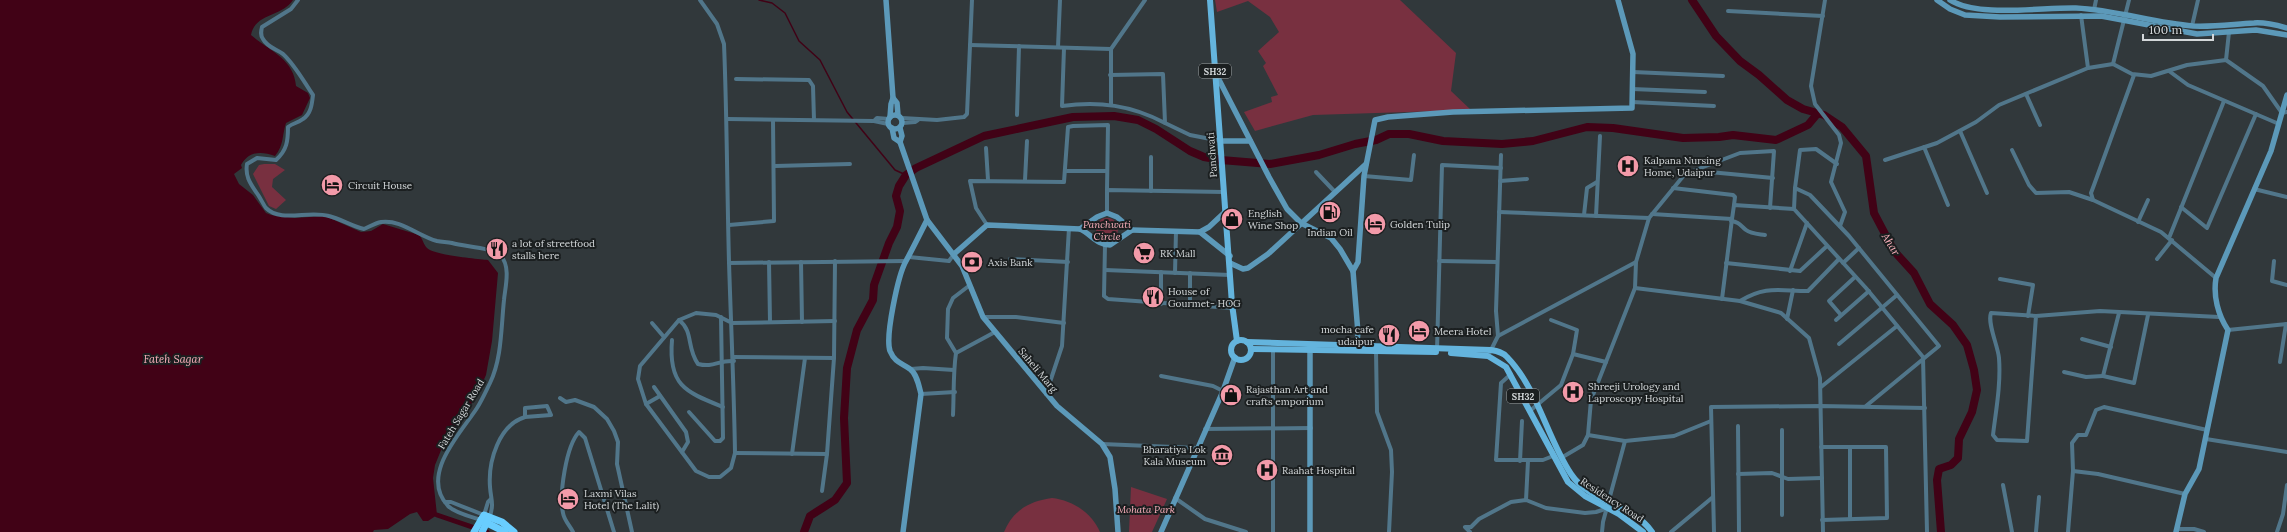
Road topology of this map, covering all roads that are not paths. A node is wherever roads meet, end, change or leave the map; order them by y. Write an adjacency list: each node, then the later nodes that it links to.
1 (298, 0): 282 (street, Fateh Sagar Road)
2 (700, 0): 52 (street)
3 (886, 0): 44 (street)
4 (972, 0): 25 (street)
5 (1060, 0): 27 (street)
6 (1145, 0): 29 (street)
7 (1210, 0): 34 (main road, Panchvati / SH32)
8 (1620, 0): 35 (street)
9 (1825, 0): 19 (street)
10 (1937, 0): 18 (street)
11 (1950, 0): 16 (street)
12 (2096, 0): 16 (street)
13 (2129, 0): 17 (street)
14 (2198, 0): 21 (street)
15 (1728, 10): 19 (street)
16 (2094, 10): 17 (street)
17 (2125, 13): 20 (street); 21 (street)
18 (2081, 15): 20 (street); 32 (street)
19 (1823, 16): 75 (street)
20 (2123, 20): 23 (street); 31 (street)
21 (2192, 26): 22 (street)
22 (2287, 28)
23 (2229, 32): 24 (street); 30 (street)
24 (2287, 35)
25 (970, 45): 26 (street); 55 (street)
26 (1020, 46): 27 (street); 51 (street)
27 (1058, 48): 28 (street)
28 (1064, 48): 29 (street); 47 (street)
29 (1111, 49): 36 (street)
30 (2226, 60): 33 (street); 49 (street)
31 (2113, 64): 32 (street); 37 (street)
32 (2088, 68): 42 (street)
33 (2169, 71): 37 (street); 45 (street)
34 (1215, 72): 64 (main road, Panchvati / SH32); 65 (street)
35 (1633, 72): 38 (street); 40 (street)
36 (1110, 74): 47 (street); 57 (street)
37 (2134, 75): 98 (street)
38 (1723, 76)
39 (736, 79): 54 (street)
40 (1632, 89): 41 (street); 46 (street)
41 (1705, 92)
42 (2026, 94): 59 (street); 60 (street)
43 (2287, 95): 49 (street)
44 (894, 98): 55 (street); 56 (street)
45 (2224, 101): 50 (street); 102 (street)
46 (1632, 102): 48 (street); 74 (street)
47 (1111, 104): 57 (street)
48 (1714, 106)
49 (2285, 112): 58 (street)
50 (2256, 114): 58 (street); 102 (street)
51 (1017, 115)
52 (727, 119): 53 (street); 117 (street)
53 (773, 120): 54 (street); 76 (street)
54 (814, 120): 56 (street)
55 (901, 121): 56 (street); 56 (street); 63 (street)
56 (890, 122): 63 (street)
57 (1165, 123): 64 (street)
58 (2279, 124): 91 (street)
59 (2040, 125)
60 (1960, 131): 66 (street); 96 (street)
61 (1600, 136): 88 (street)
62 (1027, 141): 86 (street)
63 (900, 142): 112 (street, Saheli Marg)
64 (1221, 142): 65 (street); 94 (main road, Panchvati / SH32)
65 (1251, 143): 115 (street)
66 (1924, 147): 72 (street); 100 (street)
67 (986, 148): 85 (street)
68 (2012, 150): 98 (street)
69 (1414, 155): 82 (street)
70 (1501, 155): 77 (street)
71 (1151, 157): 93 (street)
72 (1885, 160)
73 (850, 164): 76 (street)
74 (1366, 164): 82 (street); 95 (street)
75 (1837, 164): 90 (street); 119 (street)
76 (774, 166): 117 (street)
77 (1501, 168): 87 (street); 137 (street)
78 (1065, 171): 80 (street); 80 (street); 86 (street)
79 (1697, 171): 83 (street); 83 (street); 89 (street)
80 (1107, 172): 92 (street)
81 (1316, 172): 95 (street)
82 (1364, 176): 149 (street)
83 (1773, 178): 103 (street)
84 (1527, 179): 87 (street)
85 (988, 180): 86 (street); 118 (street)
86 (1025, 180)
87 (1500, 180): 106 (street)
88 (1598, 182): 109 (street); 110 (street)
89 (1673, 188): 101 (street); 108 (street)
90 (1795, 188): 104 (street); 119 (street)
91 (2254, 189): 97 (street); 156 (street)
92 (1107, 190): 93 (street); 107 (street)
93 (1151, 191): 94 (street)
94 (1224, 192): 105 (main road, Panchvati / SH32)
95 (1335, 192): 115 (street)
96 (1986, 193)
97 (2287, 197)
98 (2093, 200): 114 (street)
99 (2148, 200): 114 (street)
100 (1948, 204)
101 (1734, 205): 103 (street); 113 (street)
102 (2181, 207): 126 (street)
103 (1770, 208): 104 (street)
104 (1794, 209): 116 (street)
105 (1225, 212): 124 (street); 131 (main road, Panchvati / SH32)
106 (1499, 212): 109 (street); 142 (street)
107 (1107, 213): 121 (street); 122 (street)
108 (1652, 214): 111 (street); 113 (street)
109 (1584, 215): 110 (street)
110 (1596, 216): 111 (street)
111 (1649, 218): 143 (street)
112 (927, 220): 130 (street, Saheli Marg); 135 (street)
113 (1732, 220): 125 (street); 146 (street)
114 (2138, 222): 126 (street)
115 (1301, 223): 145 (street); 149 (street)
116 (1807, 223): 128 (street); 150 (street)
117 (729, 225): 144 (street)
118 (987, 225): 120 (street); 130 (street)
119 (1840, 226): 129 (street)
120 (1069, 228): 121 (street); 141 (street)
121 (1080, 229): 127 (street)
122 (1132, 230): 123 (street); 127 (street)
123 (1176, 231): 124 (street); 152 (street)
124 (1200, 232): 131 (street)
125 (1766, 235)
126 (2171, 239): 134 (street); 156 (street)
127 (1105, 245): 148 (street)
128 (1827, 246): 133 (street); 150 (street)
129 (1859, 248): 147 (street); 163 (street)
130 (954, 254): 135 (street); 158 (street, Saheli Marg)
131 (1230, 256): 145 (main road, Panchvati / SH32)
132 (1010, 259): 141 (street)
133 (1839, 259): 147 (street); 161 (street)
134 (2157, 259)
135 (905, 260): 136 (street); 218 (street)
136 (835, 261): 140 (street); 182 (street)
137 (1439, 261): 142 (street); 203 (street)
138 (2274, 261): 159 (street)
139 (769, 262): 140 (street); 144 (street); 183 (street)
140 (801, 262): 184 (street)
141 (1068, 262): 187 (street)
142 (1497, 262): 192 (street)
143 (1636, 262): 160 (street); 192 (street)
144 (729, 263): 186 (street)
145 (1230, 263): 154 (main road, Panchvati / SH32)
146 (1726, 263): 150 (street); 164 (street)
147 (1843, 263): 155 (street)
148 (1104, 270): 151 (street); 166 (street)
149 (1353, 271): 201 (street)
150 (1790, 271)
151 (1161, 272): 152 (street); 166 (street)
152 (1175, 273): 153 (street)
153 (1190, 273): 154 (street); 167 (street)
154 (1230, 275): 169 (main road, Panchvati / SH32)
155 (1855, 277): 162 (street); 171 (street)
156 (2216, 278): 176 (street)
157 (2000, 279): 173 (street)
158 (970, 285): 175 (street, Saheli Marg); 207 (street)
159 (2287, 285)
160 (1635, 288): 164 (street); 216 (street)
161 (1793, 290): 165 (street); 178 (street)
162 (1869, 291): 168 (street); 171 (street)
163 (1897, 295): 168 (street); 211 (street)
164 (1722, 299): 165 (street)
165 (1740, 300): 178 (street)
166 (1161, 304): 167 (street)
167 (1190, 306): 169 (street)
168 (1882, 307): 189 (street); 199 (street)
169 (1232, 308): 196 (main road, SH32)
170 (2119, 313): 172 (street); 174 (street); 200 (street)
171 (1841, 315): 181 (street)
172 (2148, 315): 176 (street); 223 (street)
173 (2028, 316): 174 (street); 174 (street)
174 (2036, 316)
175 (983, 317): 187 (street); 191 (street, Saheli Marg)
176 (2220, 317): 190 (street)
177 (721, 318): 179 (street); 186 (street); 215 (street)
178 (1787, 319): 225 (street)
179 (679, 320): 193 (street); 215 (street)
180 (1551, 320): 209 (street)
181 (1836, 320)
182 (835, 321): 184 (street); 213 (street)
183 (770, 322): 184 (street); 186 (street)
184 (802, 322)
185 (652, 323): 193 (street)
186 (732, 323): 214 (street)
187 (1064, 323): 229 (street)
188 (2286, 324): 190 (street); 217 (street)
189 (1897, 326): 211 (street); 225 (street)
190 (2228, 330): 249 (street)
191 (995, 332): 207 (street); 229 (street, Saheli Marg)
192 (1498, 336): 208 (street)
193 (664, 337): 232 (street)
194 (2082, 339): 200 (street)
195 (672, 340): 235 (street)
196 (1237, 341): 197 (main road); 210 (main road, SH32)
197 (1246, 342): 198 (main road); 202 (main road)
198 (1310, 344): 201 (main road); 205 (street)
199 (1839, 344)
200 (2111, 347): 223 (street)
201 (1357, 348): 203 (main road); 205 (main road, SH32); 206 (main road, Residency Road / SH32)
202 (1251, 349): 204 (main road, SH32); 210 (main road)
203 (1437, 350): 206 (main road, Residency Road / SH32); 208 (main road, Residency Road / SH32)
204 (1273, 351): 205 (main road, SH32); 245 (street)
205 (1310, 351): 246 (street)
206 (1376, 351): 296 (street)
207 (956, 353): 219 (street)
208 (1490, 353): 221 (main road, Residency Road / SH32); 233 (main road)
209 (1573, 354): 216 (street); 233 (street)
210 (1235, 357): 226 (street)
211 (1923, 357): 236 (street); 237 (street)
212 (805, 358): 213 (street); 214 (street); 260 (street)
213 (834, 358): 261 (street)
214 (734, 359): 215 (street); 259 (street)
215 (722, 360): 235 (street)
216 (1606, 362): 250 (street)
217 (2280, 362)
218 (911, 369): 219 (street); 228 (street)
219 (954, 370): 227 (street)
220 (2064, 372): 223 (street)
221 (1510, 374): 238 (main road, Residency Road / SH32); 264 (street)
222 (1161, 376): 226 (street)
223 (2103, 376)
224 (654, 387): 230 (street)
225 (1821, 387): 234 (street)
226 (1223, 391): 247 (street)
227 (955, 392): 228 (street); 240 (street)
228 (921, 394): 290 (street)
229 (1046, 394): 253 (street, Saheli Marg)
230 (660, 396): 232 (street); 257 (street)
231 (560, 398): 289 (street)
232 (646, 404): 257 (street)
233 (1537, 404): 238 (street); 262 (main road)
234 (1821, 406): 236 (street); 243 (street); 254 (street)
235 (723, 407): 239 (street)
236 (1866, 407): 237 (street)
237 (1925, 408): 305 (street)
238 (1531, 410): 263 (main road, Residency Road / SH32)
239 (689, 412)
240 (953, 415)
241 (525, 417): 241 (street); 282 (street)
242 (1522, 421): 264 (street)
243 (1711, 421): 252 (street); 274 (street)
244 (1738, 426): 267 (street)
245 (1274, 428): 246 (street); 247 (street); 294 (street)
246 (1311, 428): 295 (street)
247 (1205, 429): 256 (street)
248 (1782, 430): 268 (street)
249 (2207, 430): 251 (street); 266 (street)
250 (1588, 435): 252 (street); 262 (street)
251 (2206, 439): 258 (street); 273 (street)
252 (1625, 441): 278 (street)
253 (1102, 444): 256 (street); 291 (street, Saheli Marg)
254 (1821, 447): 255 (street); 269 (street)
255 (1850, 447): 280 (street); 280 (street)
256 (1197, 448): 276 (street)
257 (682, 452): 259 (street)
258 (2287, 452)
259 (735, 453): 260 (street)
260 (792, 454): 261 (street)
261 (827, 454): 272 (street)
262 (1561, 458): 263 (street); 278 (main road)
263 (1554, 459): 265 (street); 278 (main road, Residency Road / SH32)
264 (1520, 461): 265 (street)
265 (1528, 461): 277 (street)
266 (2073, 471): 273 (street); 308 (street)
267 (1738, 474): 268 (street); 303 (street)
268 (1781, 478): 269 (street); 279 (street)
269 (1822, 478): 281 (street)
270 (2287, 484): 310 (street)
271 (2003, 485): 306 (street)
272 (822, 492)
273 (2185, 494): 284 (street)
274 (1713, 497): 301 (street); 302 (street)
275 (2039, 497): 307 (street)
276 (1176, 498): 292 (street); 293 (street)
277 (1526, 500): 278 (street); 297 (street)
278 (1609, 505): 298 (street); 299 (main road, Residency Road / SH32); 300 (main road)
279 (1782, 515)
280 (1850, 519): 281 (street)
281 (1822, 520): 304 (street)
282 (484, 522): 283 (highway); 285 (highway); 286 (highway)
283 (499, 530)
284 (2177, 530): 309 (street)
285 (474, 532)
286 (514, 532)
287 (573, 532): 288 (street)
288 (614, 532)
289 (632, 532)
290 (902, 532)
291 (1118, 532)
292 (1161, 532)
293 (1246, 532)
294 (1273, 532)
295 (1310, 532)
296 (1389, 532)
297 (1470, 532)
298 (1602, 532)
299 (1643, 532)
300 (1652, 532)
301 (1671, 532)
302 (1714, 532)
303 (1739, 532)
304 (1823, 532)
305 (1927, 532)
306 (2012, 532)
307 (2036, 532)
308 (2068, 532)
309 (2204, 532)
310 (2277, 532)

